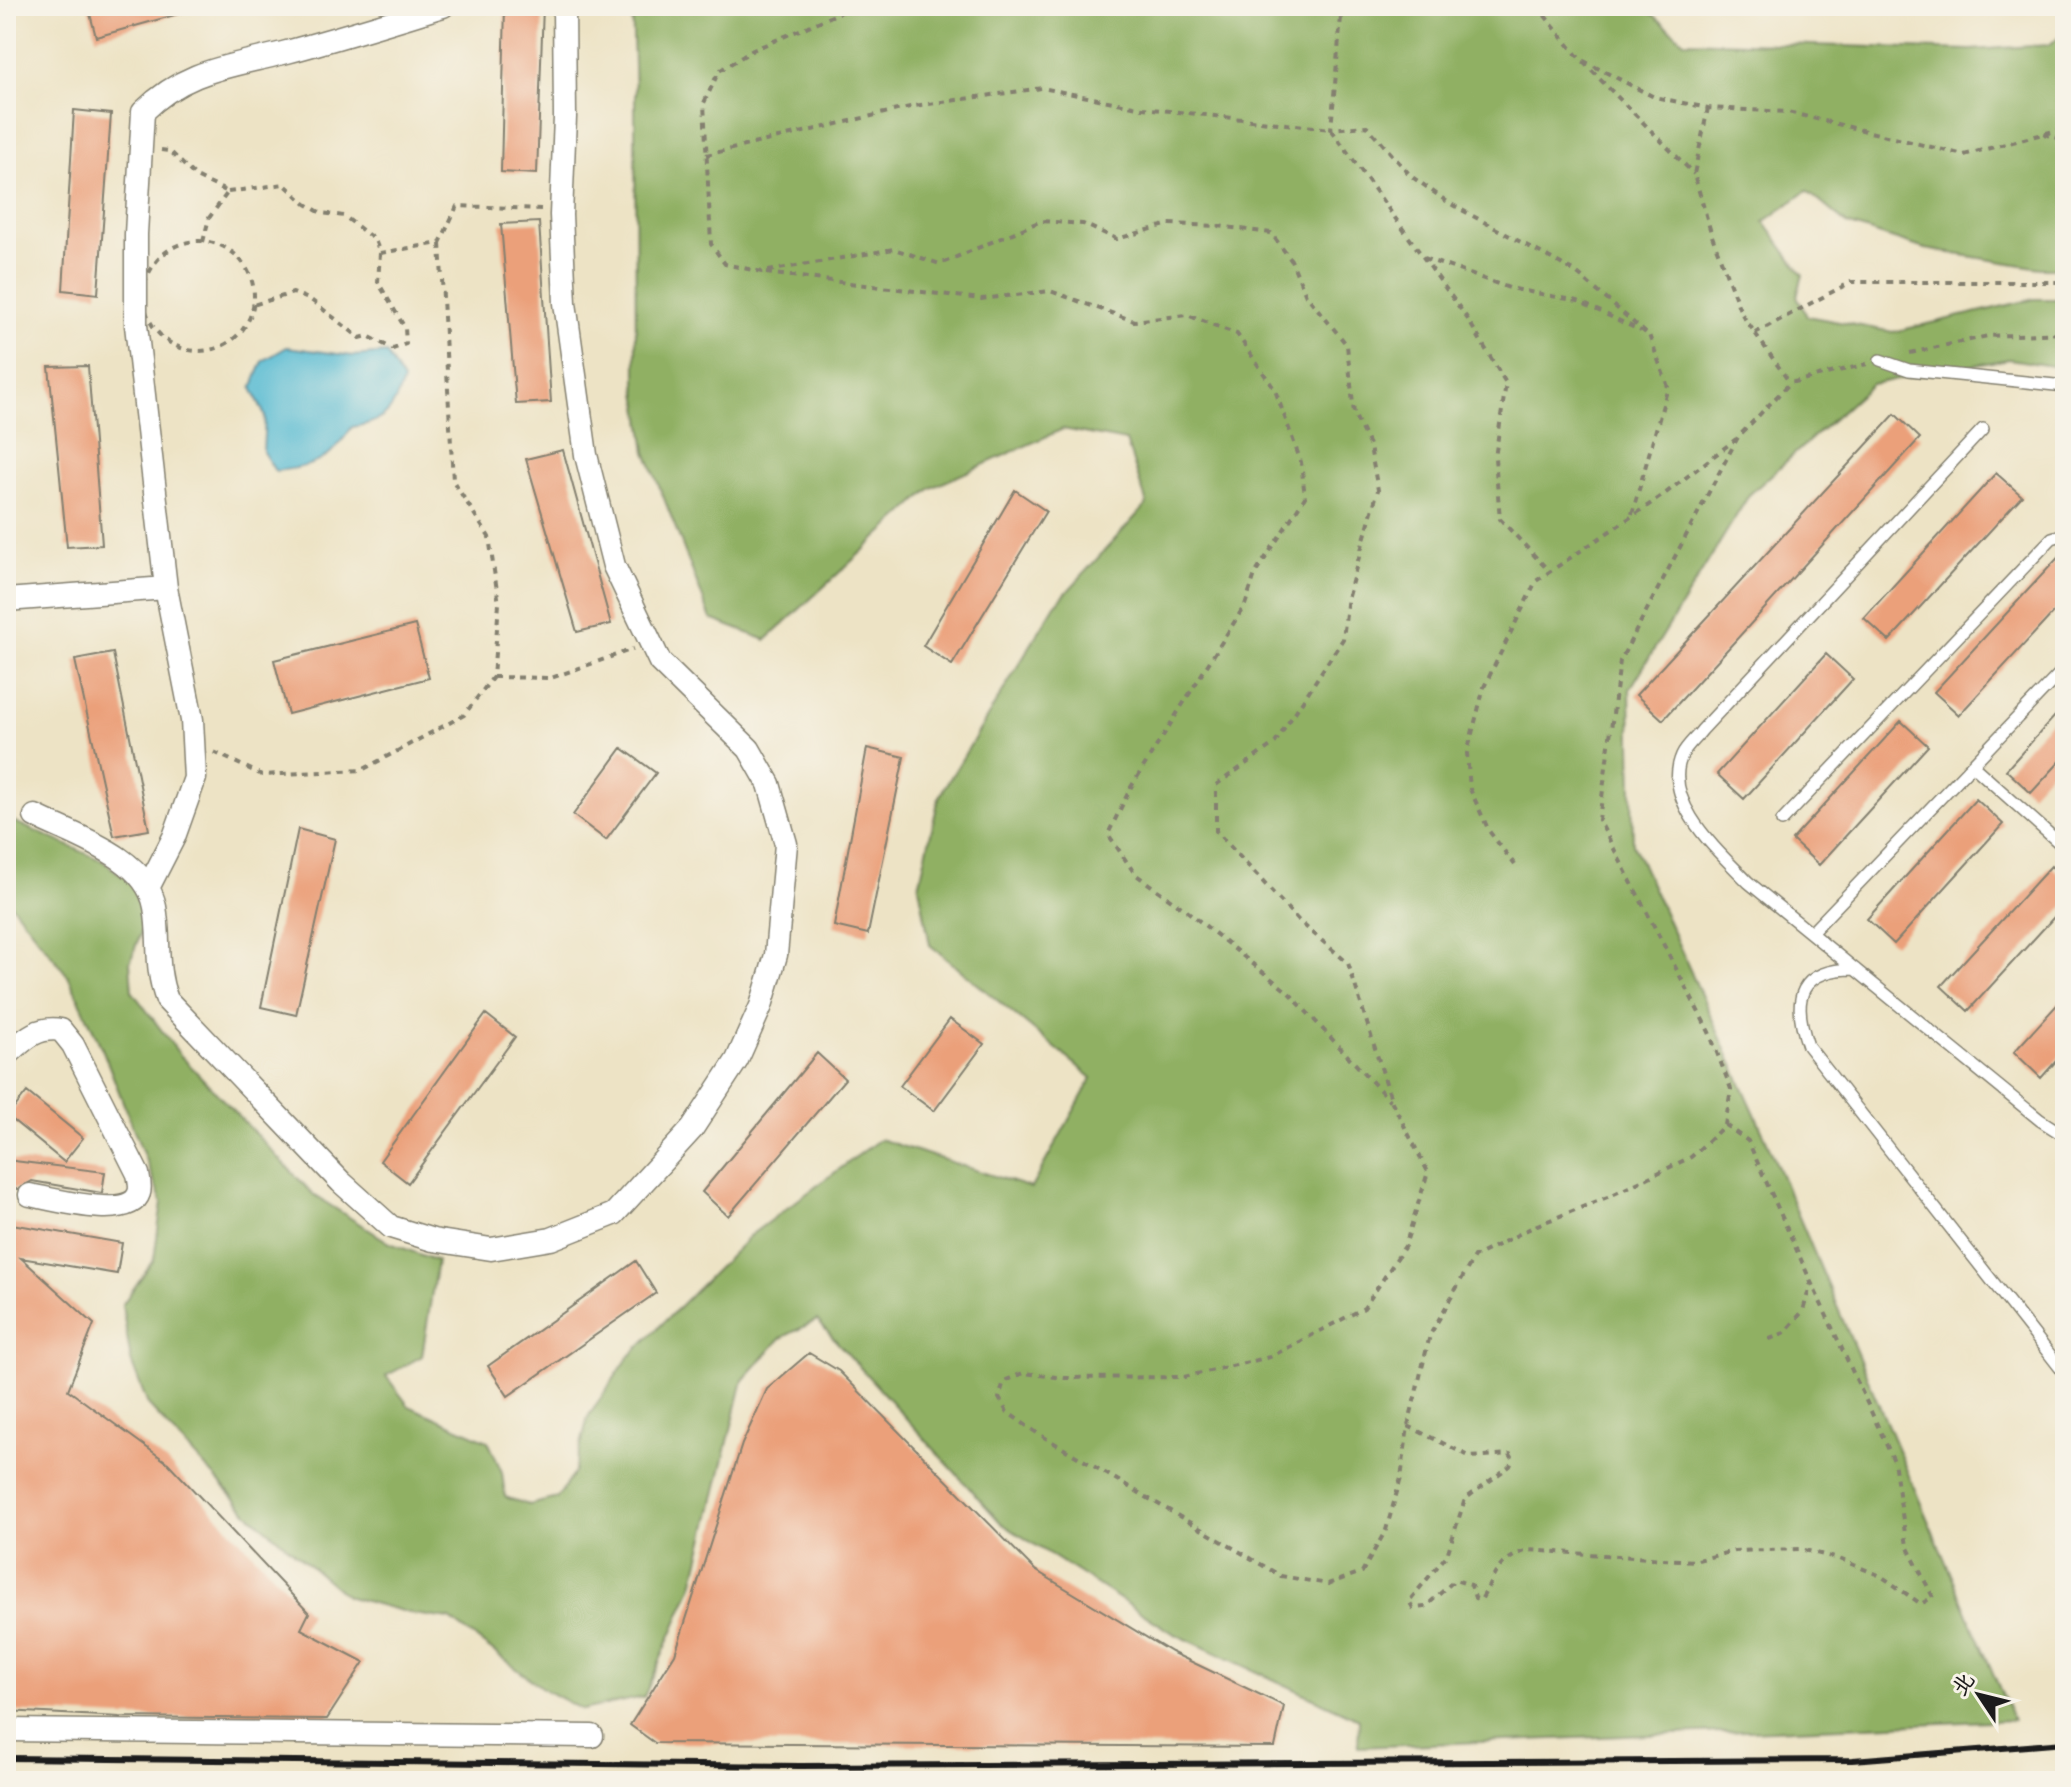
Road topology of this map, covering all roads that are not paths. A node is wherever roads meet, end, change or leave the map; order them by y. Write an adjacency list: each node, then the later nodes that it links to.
1 (443, 6): 7 (street)
2 (564, 6): 14 (street)
3 (1880, 360): 4 (lane)
4 (2065, 386)
5 (1983, 429): 15 (lane)
6 (2065, 534): 12 (lane)
7 (166, 588): 8 (street); 14 (street)
8 (6, 600)
9 (2065, 668): 10 (lane)
10 (1972, 765): 13 (lane); 15 (lane)
11 (35, 816): 14 (street)
12 (1782, 821)
13 (2065, 848)
14 (149, 886)
15 (1811, 933): 16 (lane)
16 (1855, 969): 18 (lane); 20 (lane)
17 (6, 1056): 19 (street)
18 (2065, 1136)
19 (30, 1195)
20 (2065, 1374)
21 (6, 1730): 22 (street)
22 (592, 1736)

